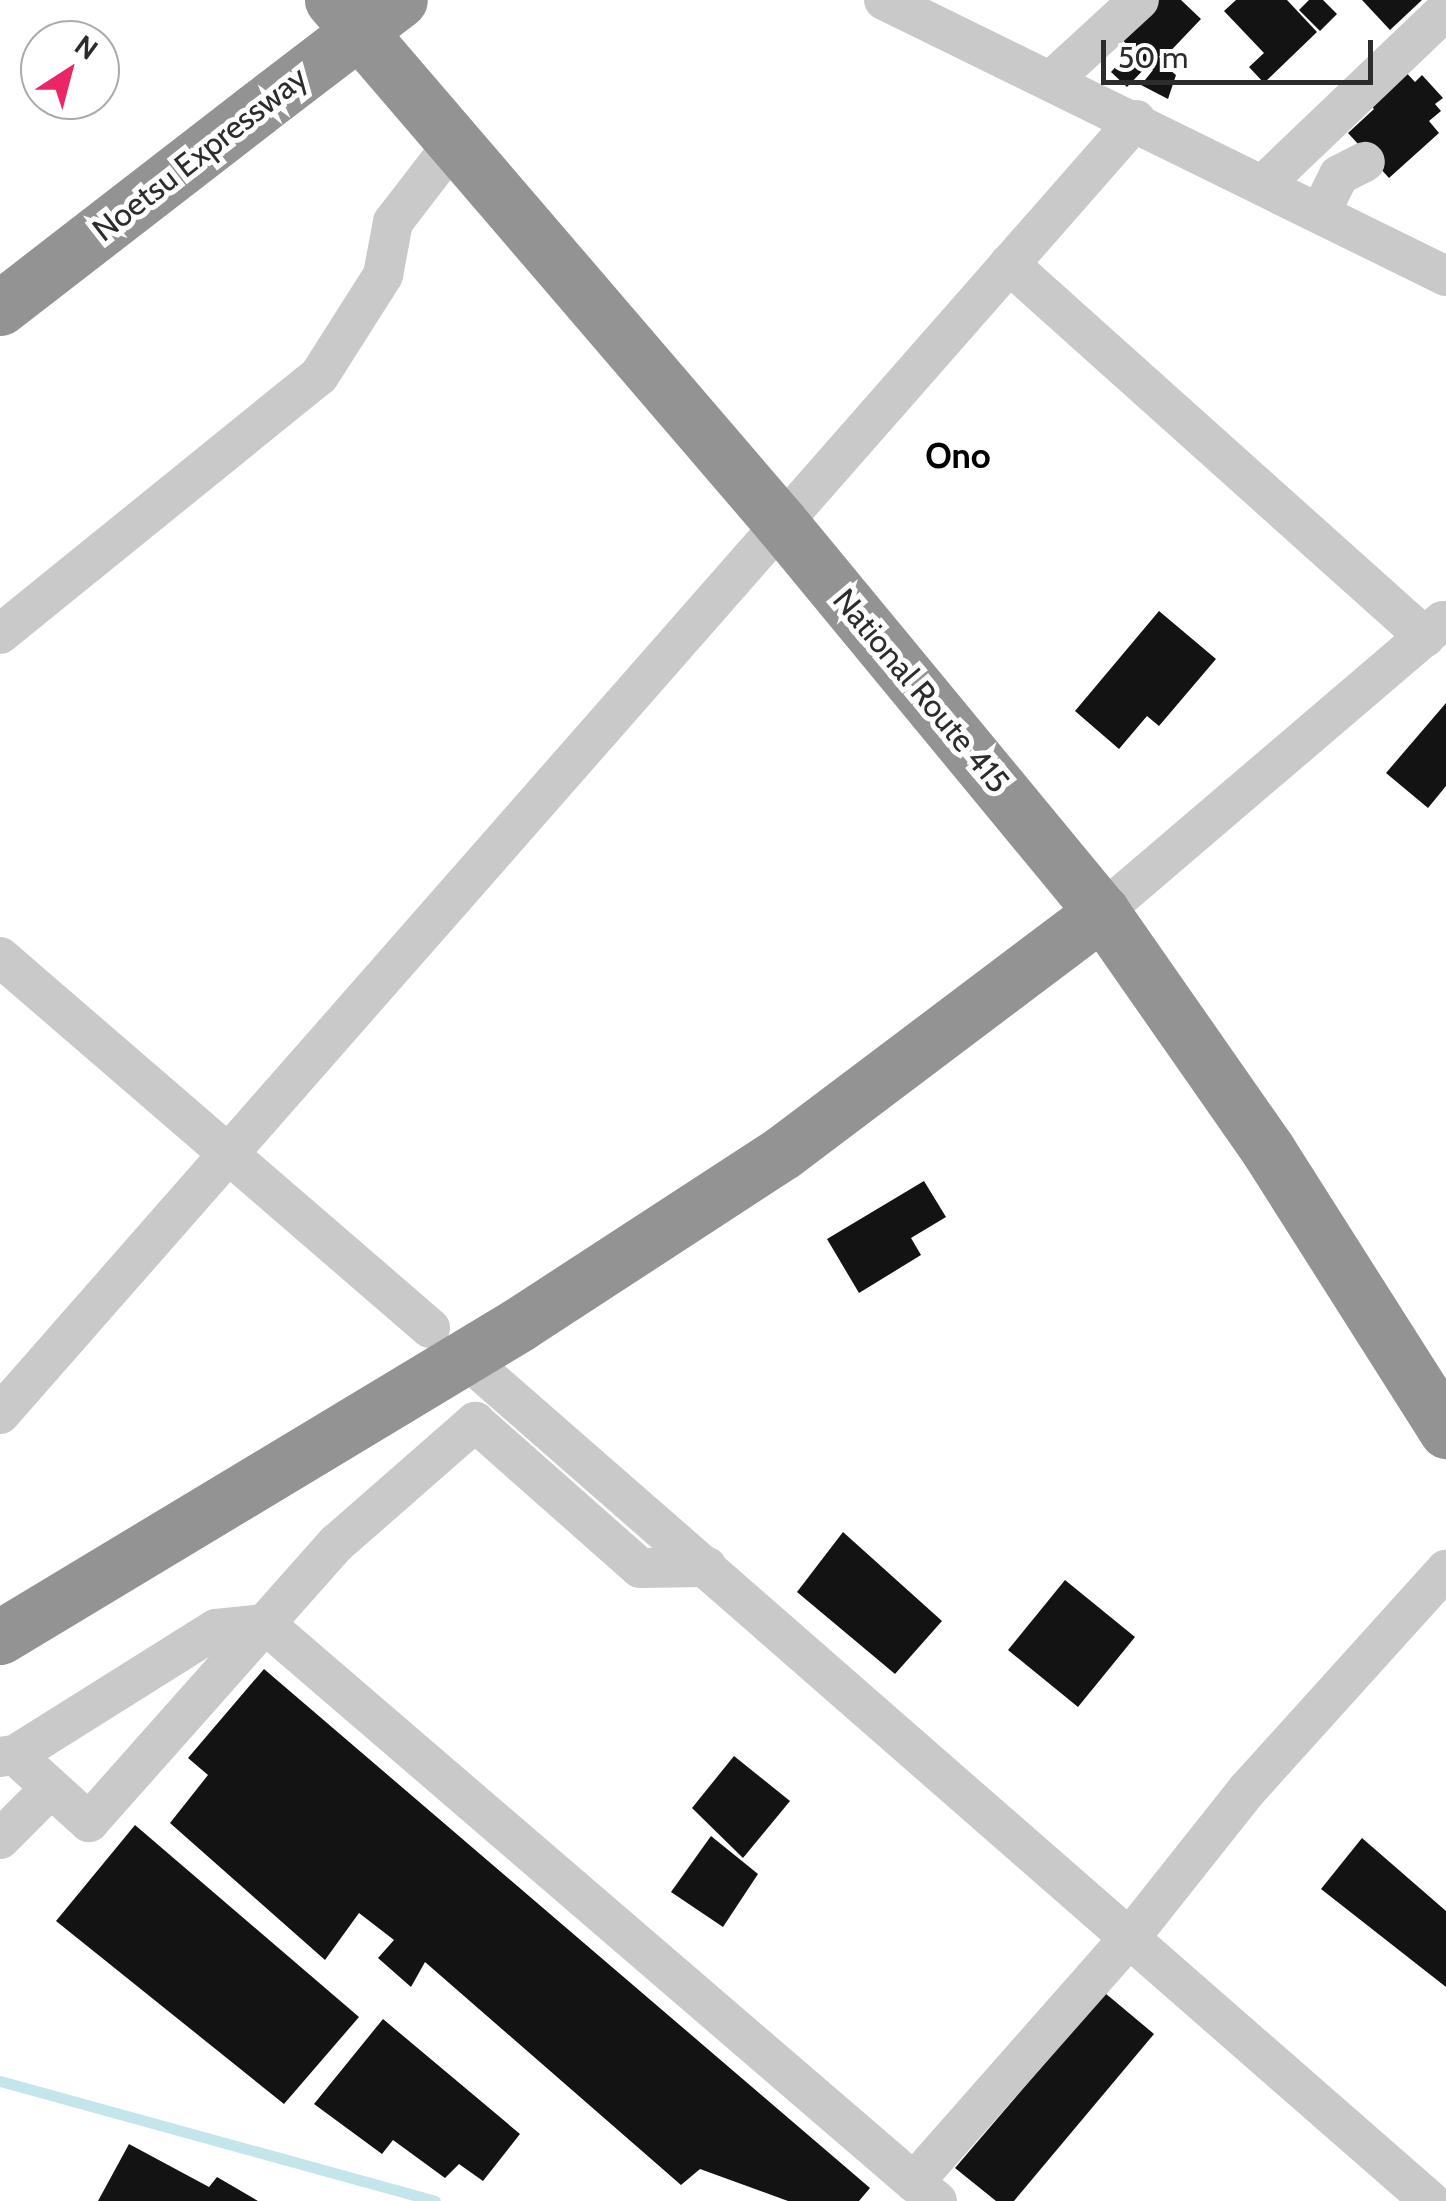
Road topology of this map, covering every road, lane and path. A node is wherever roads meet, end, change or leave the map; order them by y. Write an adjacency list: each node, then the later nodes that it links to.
1 (332, 0): 10 (highway, National Route 415)
2 (353, 0): 8 (highway, Noetsu Expressway)
3 (400, 0): 8 (highway, Noetsu Expressway, bridge)
4 (884, 0): 7 (street)
5 (1139, 0): 7 (street)
6 (1446, 10): 12 (street)
7 (1052, 80): 9 (street)
8 (250, 97): 15 (highway, Noetsu Expressway); 17 (highway, Noetsu Expressway)
9 (1136, 120): 12 (street); 14 (street)
10 (453, 144): 18 (highway, National Route 415); 20 (street)
11 (1365, 162): 13 (street)
12 (1264, 184): 13 (street)
13 (1321, 212): 16 (street)
14 (1009, 264): 18 (street); 19 (street)
15 (0, 270)
16 (1446, 276)
17 (0, 308)
18 (780, 522): 21 (highway, National Route 415); 23 (street)
19 (1436, 627): 21 (street)
20 (0, 634)
21 (1102, 912): 27 (highway, National Route 415); 31 (highway)
22 (0, 957): 23 (street)
23 (229, 1158): 24 (street); 26 (street)
24 (430, 1328)
25 (478, 1369): 28 (street)
26 (0, 1414)
27 (1446, 1431)
28 (707, 1567): 30 (street); 35 (street)
29 (1446, 1570): 35 (street)
30 (265, 1624): 32 (street); 33 (street); 36 (street)
31 (0, 1638)
32 (7, 1756): 33 (street)
33 (51, 1788): 34 (street)
34 (0, 1840)
35 (1132, 1935): 36 (street); 37 (street)
36 (925, 2192)
37 (1430, 2201)

